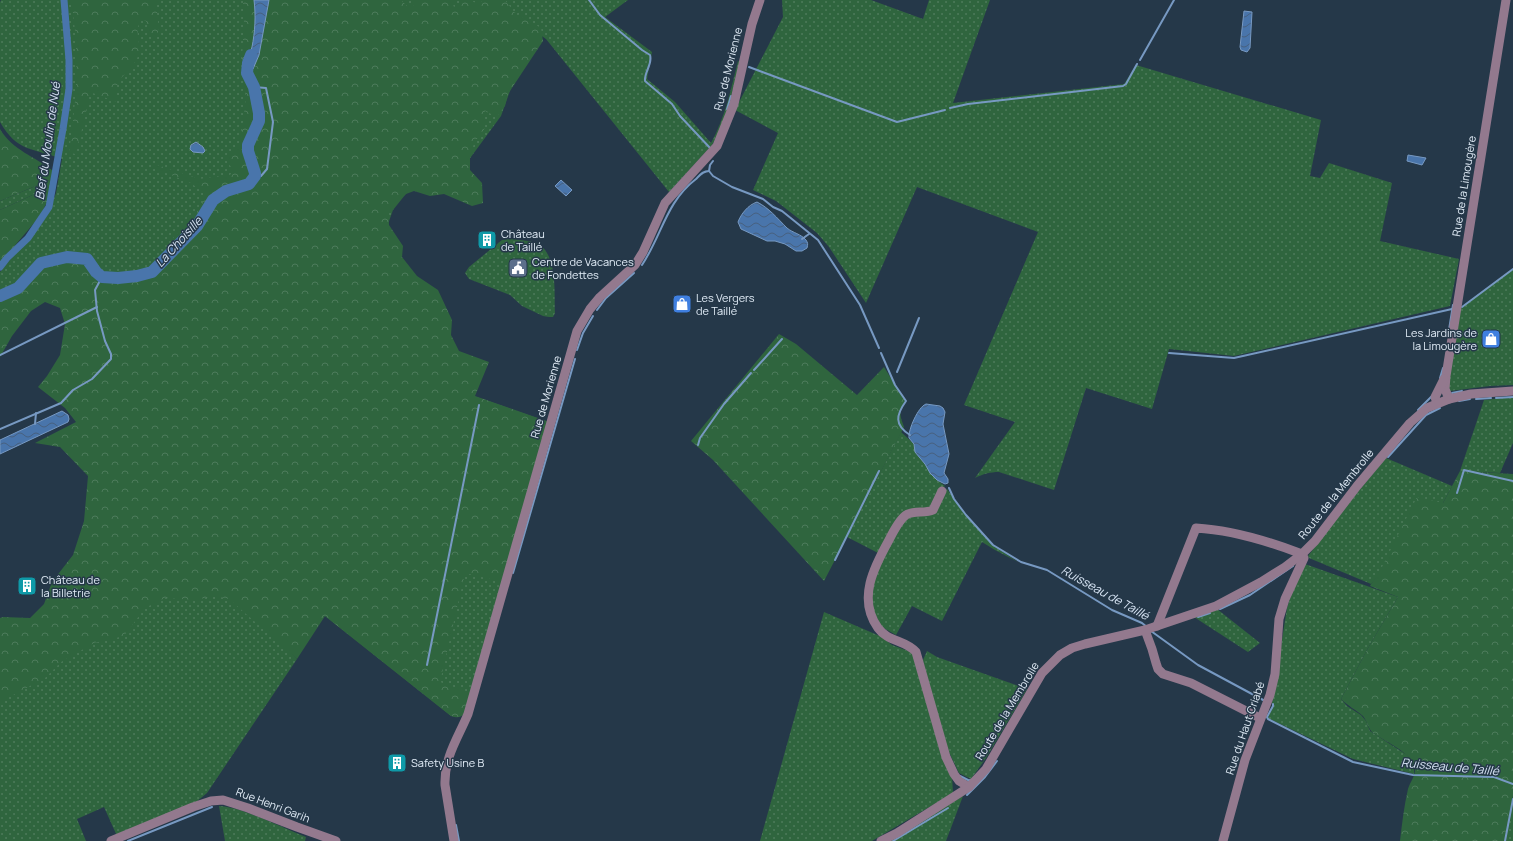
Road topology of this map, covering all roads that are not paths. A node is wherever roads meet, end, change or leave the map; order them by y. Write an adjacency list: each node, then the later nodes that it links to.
1 (760, 0): 14 (street, Rue de Morienne)
2 (1506, 0): 3 (street, Rue de la Limougère)
3 (1446, 376): 5 (street, Rue de la Limougère); 6 (street, Rue de la Limougère)
4 (1513, 391): 5 (street, Route de la Membrolle)
5 (1449, 399): 6 (street, Route de la Membrolle)
6 (1436, 403): 8 (street, Route de la Membrolle)
7 (942, 491): 11 (street)
8 (1302, 554): 9 (street, Route de la Membrolle); 9 (street); 10 (street, Rue du Haut Criabé)
9 (1150, 628): 10 (street); 11 (street, Route de la Membrolle)
10 (1260, 718): 16 (street, Rue du Haut Criabé)
11 (969, 787): 15 (street, Route de la Membrolle)
12 (111, 841): 13 (street, Rue Henri Garih)
13 (336, 841)
14 (454, 841)
15 (881, 841)
16 (1224, 841)

